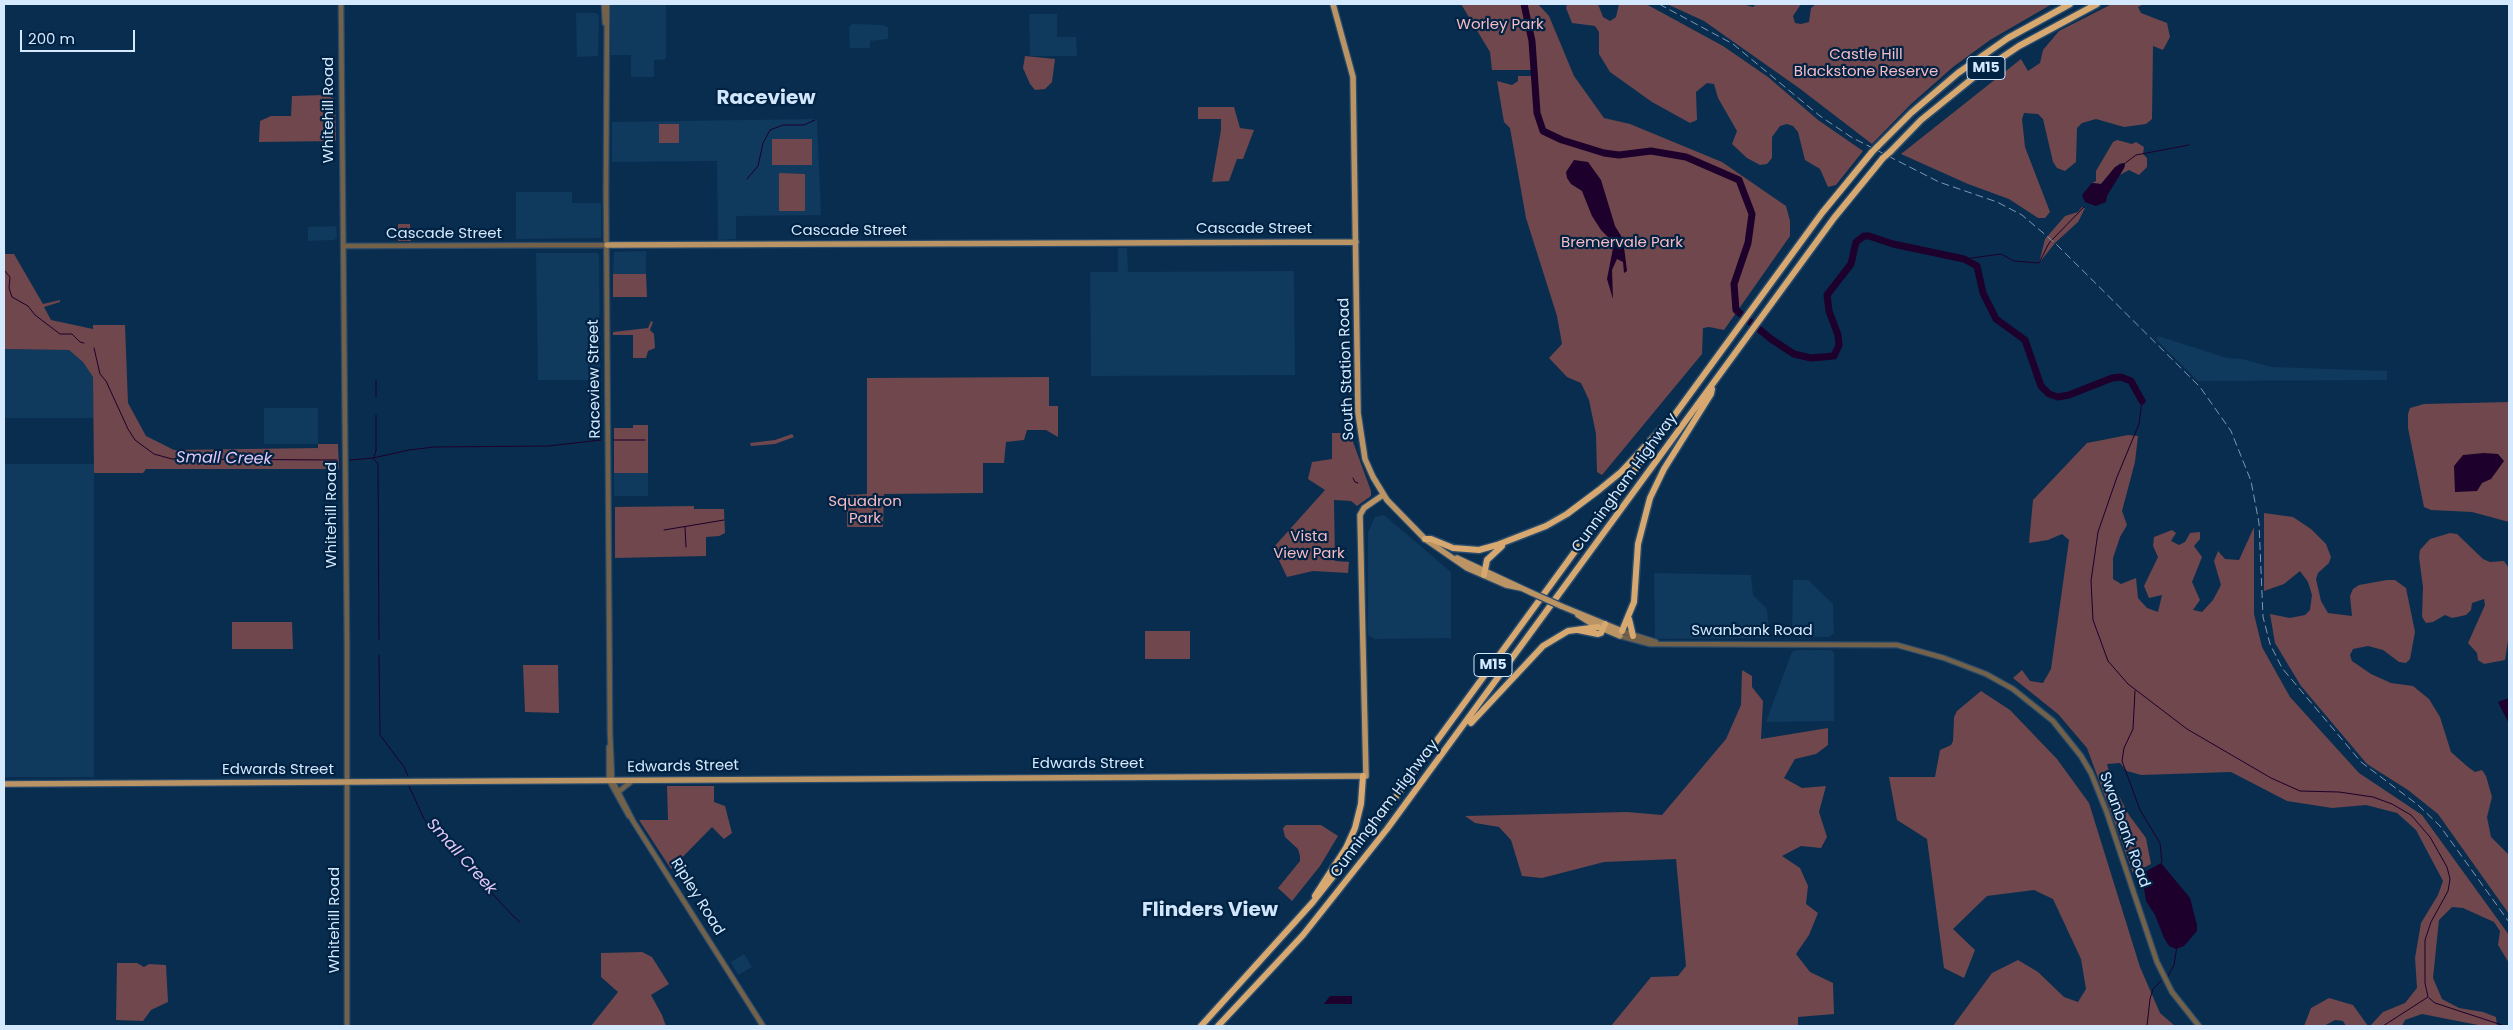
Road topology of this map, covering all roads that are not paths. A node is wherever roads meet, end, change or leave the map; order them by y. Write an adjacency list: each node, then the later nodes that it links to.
1 (341, 4): 8 (street, Whitehill Road)
2 (605, 4): 7 (street, Raceview Street)
3 (1333, 4): 6 (main road, South Station Road)
4 (2070, 4): 10 (highway, Cunningham Highway / M15)
5 (2097, 4): 9 (highway, Cunningham Highway / M15, bridge)
6 (1356, 242): 7 (main road, Cascade Street); 11 (main road, South Station Road)
7 (607, 245): 8 (street, Cascade Street); 22 (street, Raceview Street)
8 (343, 246): 24 (street, Whitehill Road)
9 (1712, 386): 15 (highway); 20 (highway, Cunningham Highway / M15)
10 (1667, 425): 13 (highway); 28 (highway, Cunningham Highway / M15)
11 (1383, 495): 12 (main road, Swanbank Road); 21 (main road)
12 (1425, 539): 13 (highway); 14 (main road, Swanbank Road)
13 (1506, 542): 14 (highway)
14 (1484, 573): 16 (main road, Swanbank Road, bridge)
15 (1629, 618): 17 (highway); 18 (highway)
16 (1602, 627): 17 (main road, Swanbank Road); 20 (highway)
17 (1621, 634): 18 (street, Swanbank Road); 19 (street, Swanbank Road)
18 (1633, 636): 19 (street, Swanbank Road)
19 (1659, 644): 33 (street, Swanbank Road)
20 (1459, 733): 32 (highway, Cunningham Highway / M15)
21 (1363, 776): 23 (main road, Edwards Street); 28 (highway)
22 (611, 780): 23 (main road, Edwards Street); 24 (main road, Edwards Street); 26 (street, Ripley Road); 27 (street)
23 (632, 780): 26 (street)
24 (347, 782): 25 (main road, Edwards Street); 29 (street, Whitehill Road)
25 (4, 784)
26 (618, 792): 27 (street, Ripley Road)
27 (633, 821): 30 (street, Ripley Road)
28 (1313, 902): 31 (highway, Cunningham Highway / M15)
29 (347, 1026)
30 (763, 1026)
31 (1201, 1026)
32 (1218, 1026)
33 (2199, 1026)

